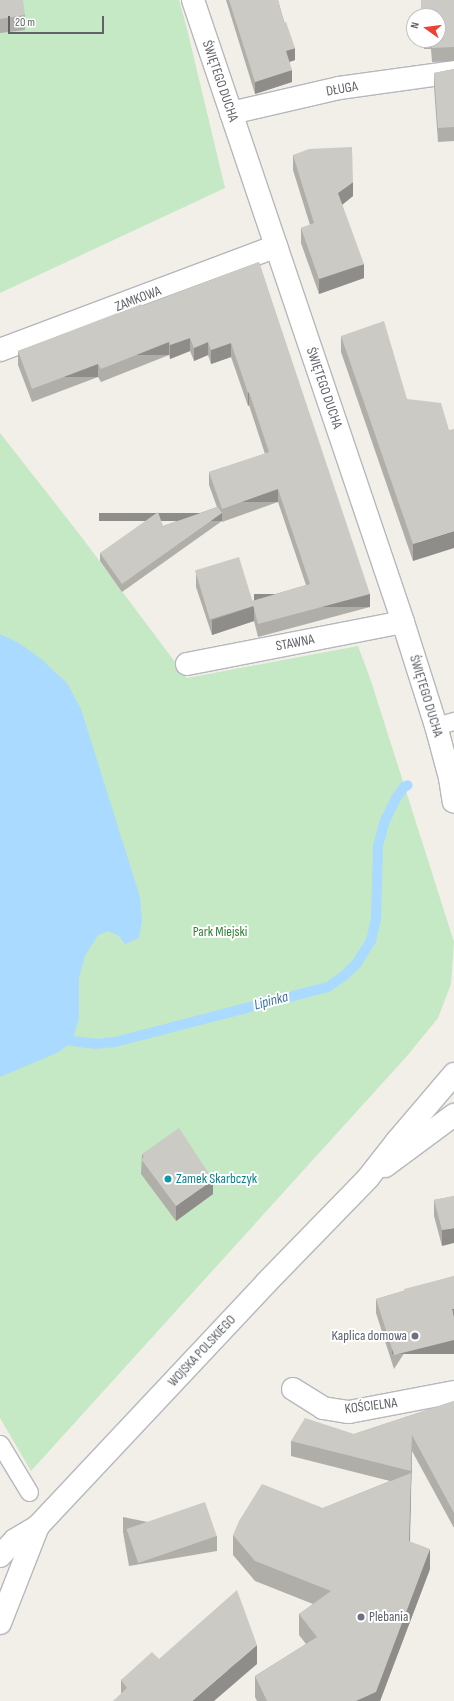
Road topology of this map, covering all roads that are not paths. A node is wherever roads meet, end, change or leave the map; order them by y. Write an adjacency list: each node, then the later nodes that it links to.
1 (193, 0): 3 (street, ŚWIĘTEGO DUCHA)
2 (454, 72): 3 (street, DŁUGA)
3 (231, 113): 4 (street, ŚWIĘTEGO DUCHA)
4 (276, 246): 5 (street, ZAMKOWA); 6 (street, ŚWIĘTEGO DUCHA)
5 (0, 350)
6 (403, 622): 7 (street, STAWNA); 8 (street, ŚWIĘTEGO DUCHA)
7 (187, 664)
8 (445, 724): 9 (street, ŚWIĘTEGO DUCHA)
9 (452, 782): 10 (street, ŚWIĘTEGO DUCHA)
10 (454, 802)
11 (454, 1074): 13 (street, WOJSKA POLSKIEGO)
12 (454, 1115): 13 (street, WOJSKA POLSKIEGO)
13 (368, 1178): 18 (street, WOJSKA POLSKIEGO)
14 (293, 1389): 15 (street, KOŚCIELNA)
15 (454, 1392)
16 (0, 1444): 17 (lane)
17 (29, 1492)
18 (38, 1526): 19 (street, WOJSKA POLSKIEGO); 20 (street, WOJSKA POLSKIEGO)
19 (0, 1556)
20 (0, 1623)

